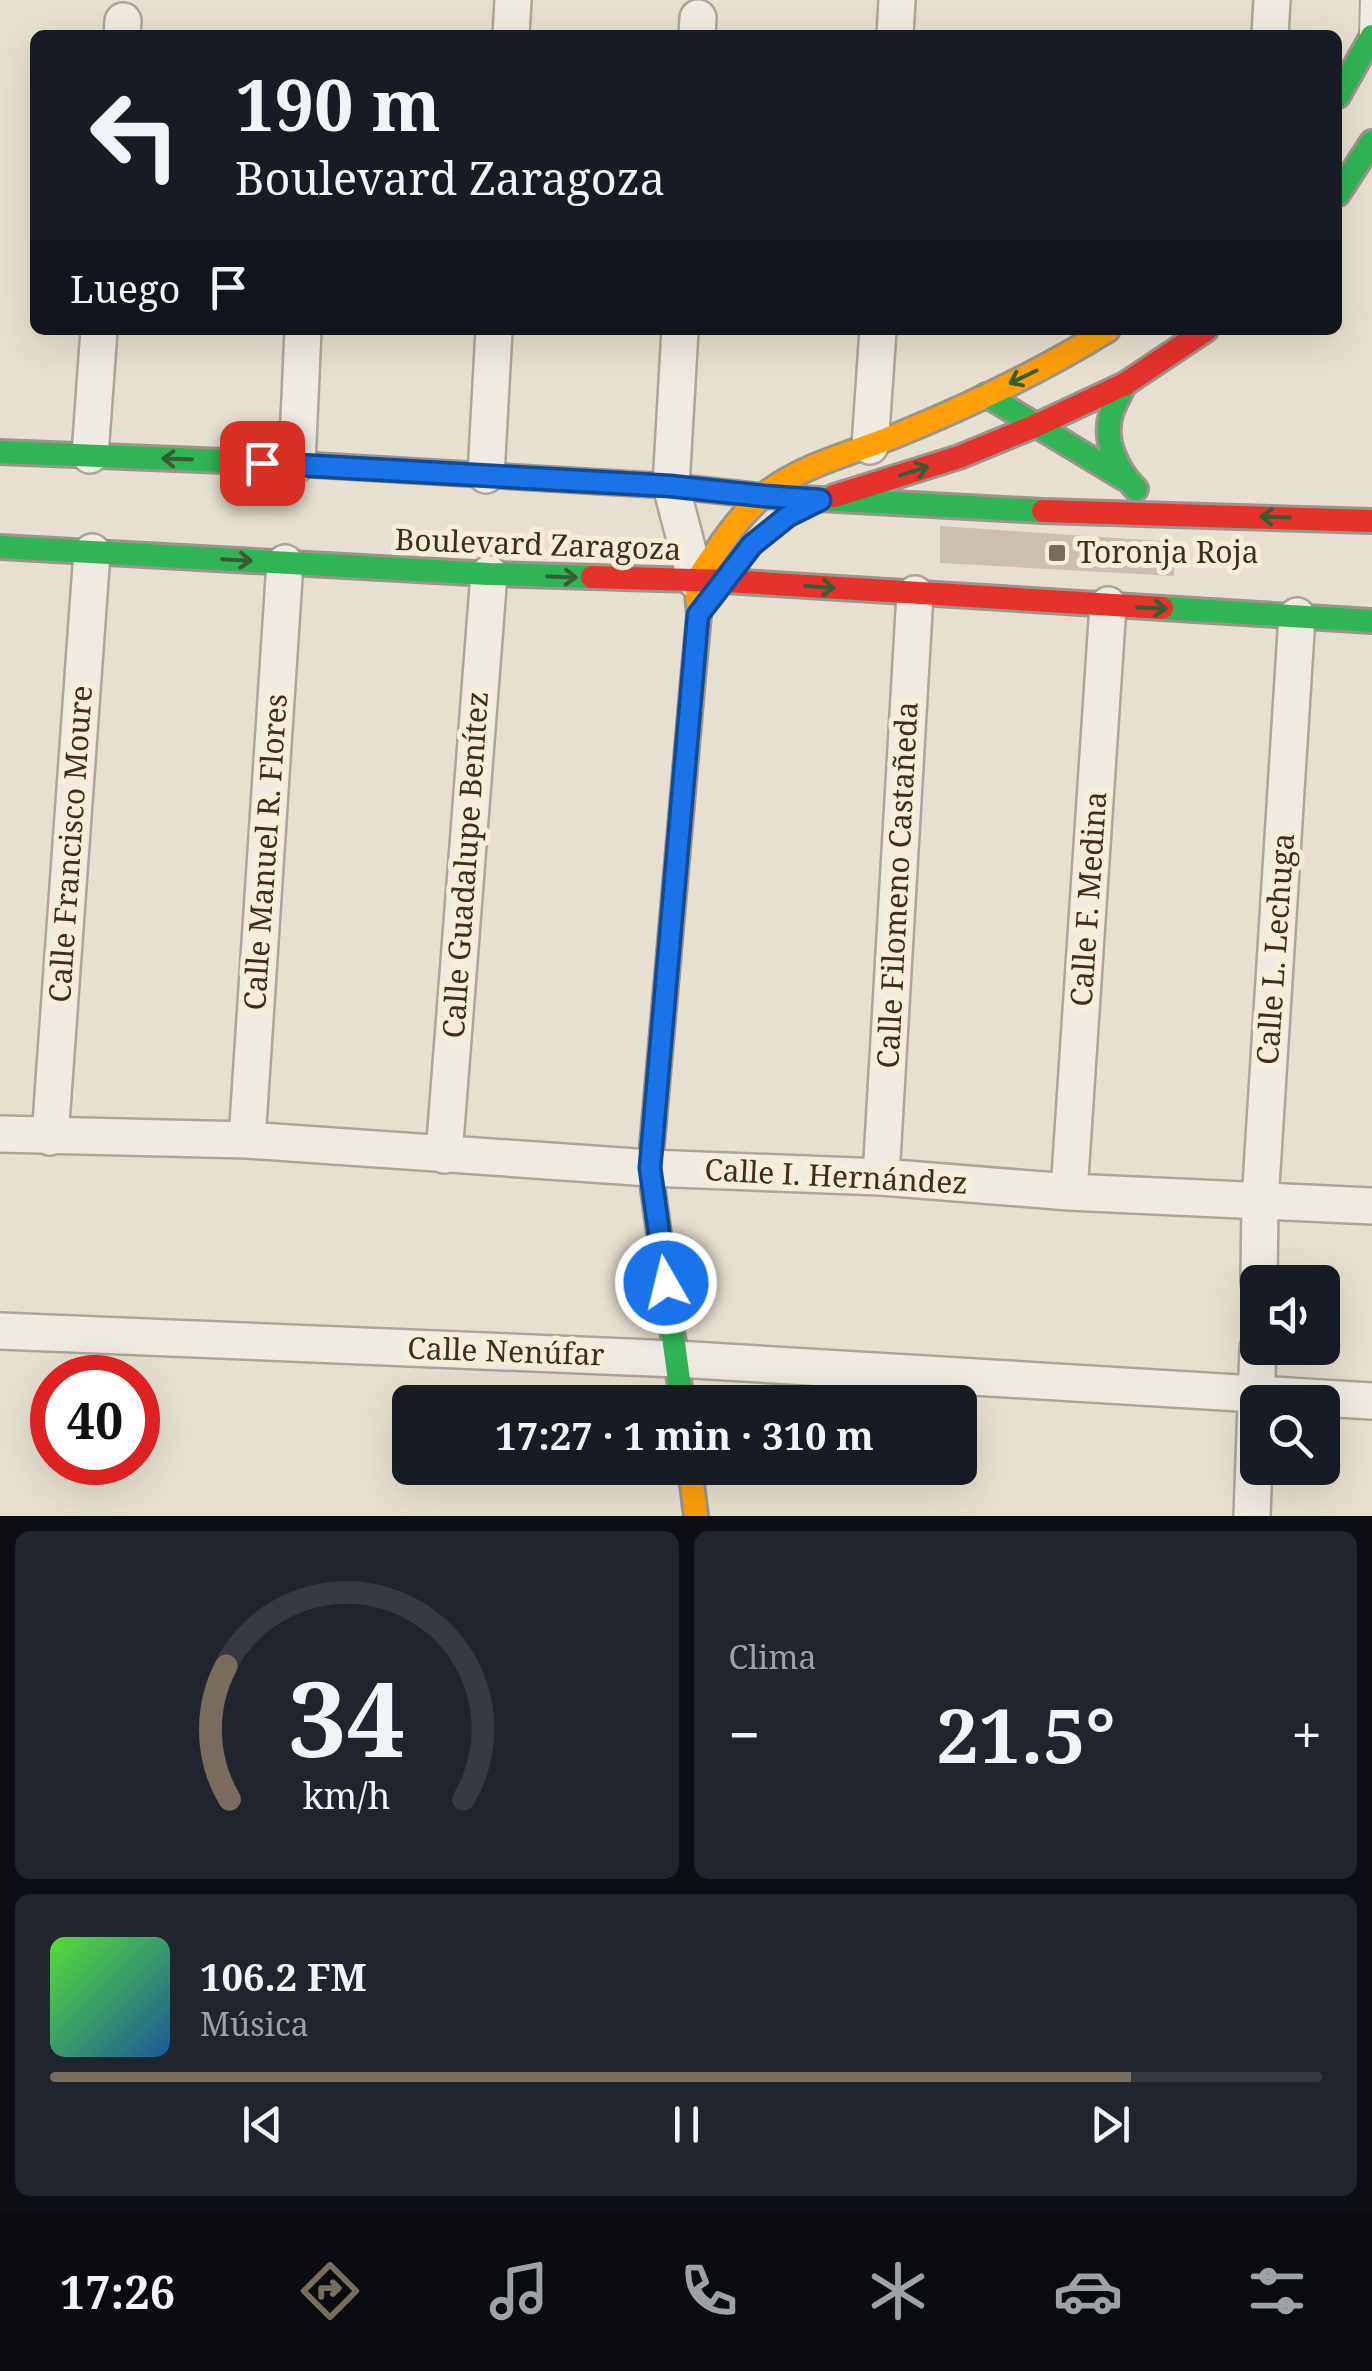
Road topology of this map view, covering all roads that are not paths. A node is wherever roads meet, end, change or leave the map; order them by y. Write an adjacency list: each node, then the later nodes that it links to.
1 (513, 0): 5 (street)
2 (897, 0): 6 (street)
3 (1272, 0): 7 (street)
4 (1370, 0): 8 (lane)
5 (511, 30)
6 (895, 30)
7 (1270, 30)
8 (1370, 39): 9 (main road)
9 (1342, 89)
10 (1372, 142): 11 (main road)
11 (1364, 162): 12 (main road)
12 (1342, 189)
13 (99, 335): 25 (street)
14 (303, 335): 26 (street)
15 (494, 335): 27 (street)
16 (680, 335): 29 (street)
17 (878, 335): 23 (street)
18 (1198, 335): 20 (main road)
19 (1090, 336): 21 (main road, one-way to 21)
20 (1125, 384): 22 (main road); 28 (main road)
21 (986, 394): 22 (main road); 23 (main road)
22 (1034, 426): 28 (main road); 31 (main road, one-way to 22)
23 (870, 446): 30 (main road)
24 (0, 452): 25 (main road, Boulevard Zaragoza)
25 (90, 455): 26 (main road, Boulevard Zaragoza, one-way to 25)
26 (297, 464): 27 (main road, Boulevard Zaragoza)
27 (486, 475): 29 (main road, Boulevard Zaragoza)
28 (1125, 480): 32 (main road)
29 (670, 486): 30 (main road, Boulevard Zaragoza); 39 (street)
30 (764, 496): 31 (main road, Boulevard Zaragoza); 39 (main road)
31 (820, 500): 32 (main road, Boulevard Zaragoza); 33 (main road)
32 (1166, 513): 34 (main road, Boulevard Zaragoza, one-way to 32)
33 (788, 516)
34 (1372, 521)
35 (0, 547): 36 (main road, Boulevard Zaragoza)
36 (92, 552): 37 (main road, Boulevard Zaragoza, one-way to 37); 45 (street, Calle Francisco Moure)
37 (285, 563): 38 (main road, Boulevard Zaragoza); 46 (street, Calle Manuel R. Flores)
38 (489, 574): 39 (main road, Boulevard Zaragoza, one-way to 39); 47 (street, Calle Guadalupe Benítez)
39 (714, 585): 40 (main road, Boulevard Zaragoza, one-way to 40); 48 (main road)
40 (915, 594): 41 (main road, Boulevard Zaragoza); 49 (street, Calle Filomeno Castañeda)
41 (1108, 606): 42 (main road, Boulevard Zaragoza, one-way to 42); 50 (street, Calle F. Medina)
42 (1297, 616): 43 (main road, Boulevard Zaragoza); 51 (street, Calle L. Lechuga)
43 (1372, 621)
44 (0, 1134): 45 (street, Calle I. Hernández)
45 (50, 1137): 46 (street, Calle I. Hernández)
46 (246, 1140): 47 (street, Calle I. Hernández)
47 (444, 1155): 48 (street, Calle I. Hernández)
48 (650, 1168): 49 (street, Calle I. Hernández); 55 (main road)
49 (881, 1176): 50 (street, Calle I. Hernández)
50 (1069, 1192): 51 (street, Calle I. Hernández)
51 (1260, 1202): 52 (street, Calle I. Hernández); 53 (street, Calle L. Lechuga)
52 (1372, 1206)
53 (1259, 1265)
54 (0, 1331): 55 (street, Calle Nenúfar)
55 (676, 1359): 56 (main road); 57 (street, Calle Nenúfar)
56 (680, 1385)
57 (1240, 1394)
58 (1340, 1399): 59 (street, Calle Nenúfar)
59 (1372, 1400)
60 (692, 1485): 62 (main road)
61 (1254, 1485): 63 (street)
62 (696, 1516)
63 (1252, 1516)

